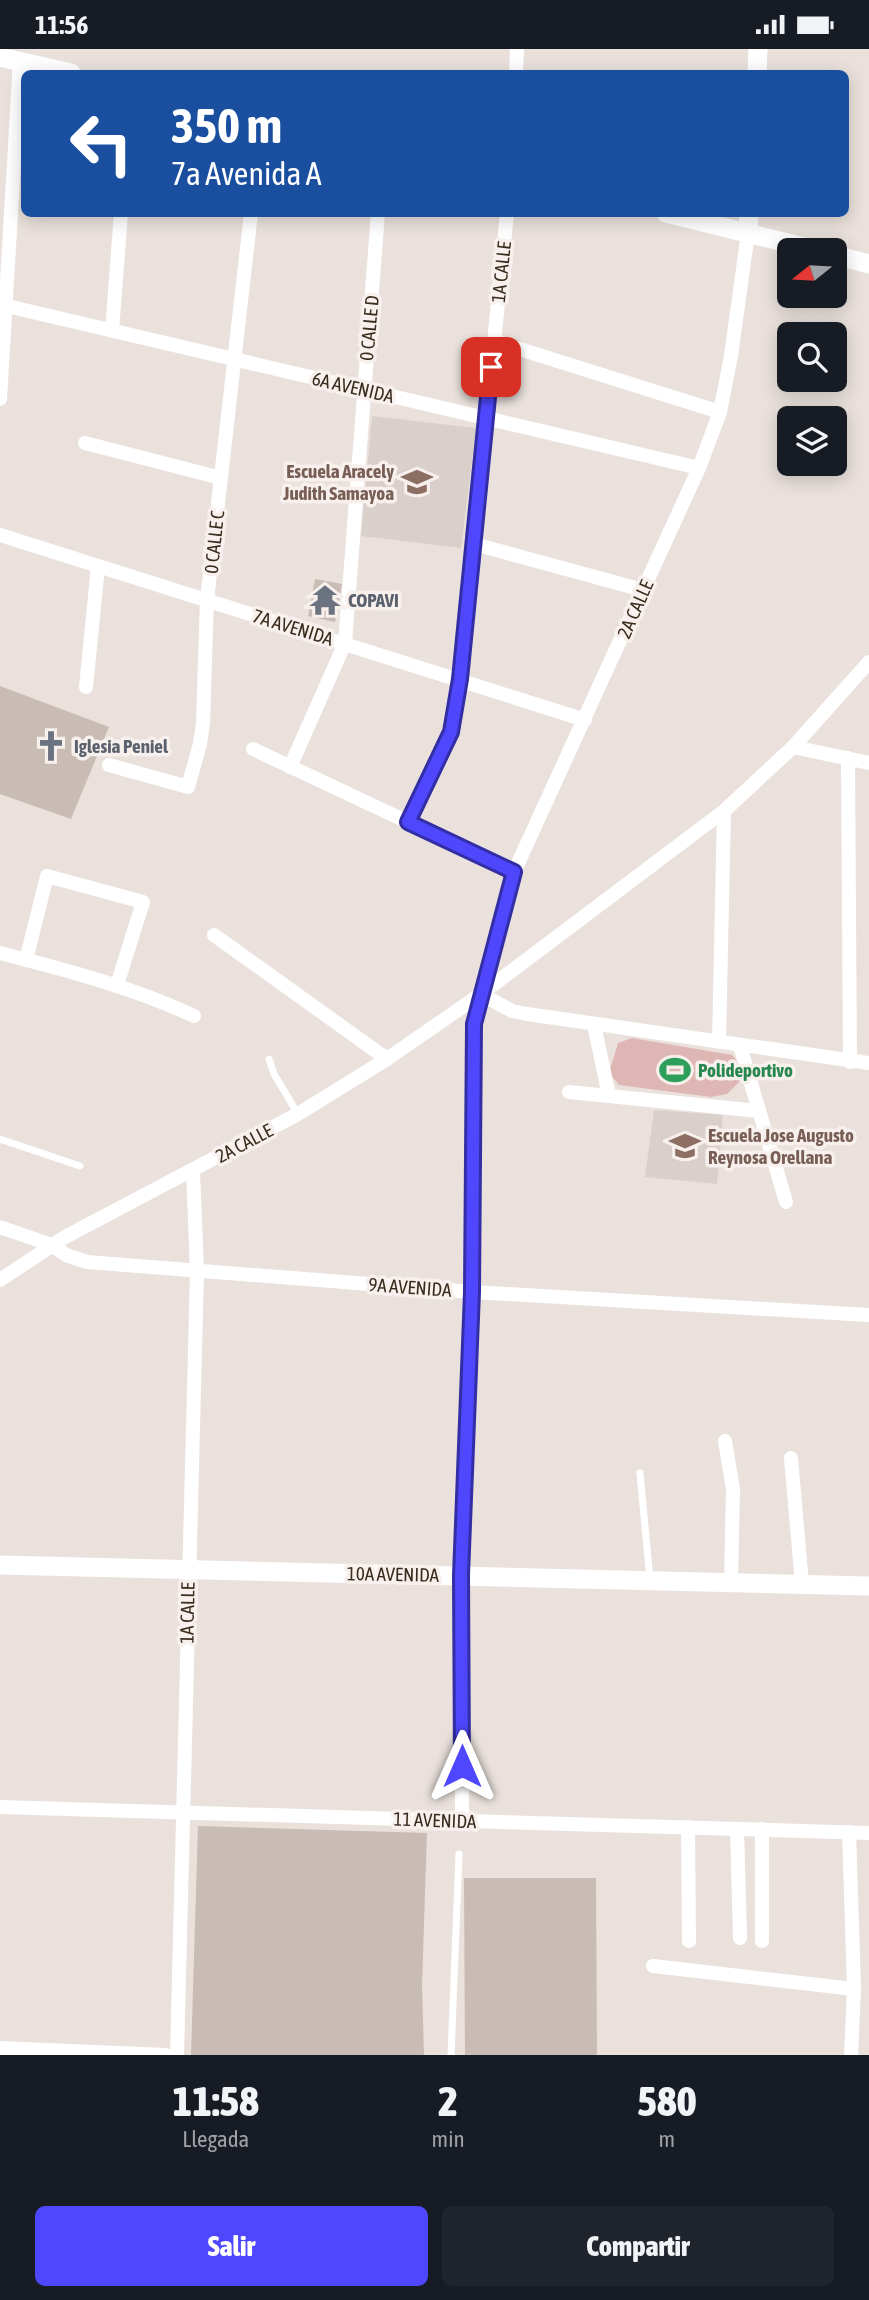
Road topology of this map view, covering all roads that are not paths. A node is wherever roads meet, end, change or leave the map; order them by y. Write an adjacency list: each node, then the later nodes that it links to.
1 (517, 49): 6 (street)
2 (758, 49): 7 (main road)
3 (0, 57): 4 (main road)
4 (20, 61): 5 (main road); 17 (street)
5 (58, 70)
6 (516, 70)
7 (757, 70)
8 (121, 217): 18 (street)
9 (251, 217): 20 (street, 0 CALLE C)
10 (378, 217): 21 (street, 0 CALLE D)
11 (507, 217): 19 (street, 1A CALLE)
12 (699, 217): 13 (main road)
13 (748, 223): 14 (main road); 23 (street, 2A CALLE)
14 (786, 238)
15 (847, 258): 16 (main road)
16 (869, 264)
17 (7, 306): 18 (street, 6A AVENIDA); 22 (street)
18 (112, 331): 20 (street, 6A AVENIDA)
19 (494, 341): 23 (street); 24 (street, 1A CALLE)
20 (234, 360): 21 (street, 6A AVENIDA); 27 (street, 0 CALLE C)
21 (364, 390): 24 (street, 6A AVENIDA); 33 (street, 0 CALLE D)
22 (0, 399)
23 (720, 412): 26 (street, 2A CALLE)
24 (486, 419): 26 (street, 6A AVENIDA); 29 (street, 1A CALLE)
25 (85, 443): 27 (street)
26 (699, 468): 31 (street, 2A CALLE)
27 (221, 478): 32 (street, 0 CALLE C)
28 (0, 535): 30 (street, 7A AVENIDA)
29 (474, 544): 31 (street); 35 (street, 1A CALLE)
30 (99, 566): 32 (street, 7A AVENIDA); 36 (street)
31 (643, 590): 37 (street, 2A CALLE)
32 (207, 600): 33 (street, 7A AVENIDA); 42 (street, 0 CALLE C)
33 (345, 643): 35 (street, 7A AVENIDA); 43 (street, 0 CALLE D)
34 (869, 662): 38 (street)
35 (460, 679): 37 (street, 7A AVENIDA); 45 (street, 1A CALLE)
36 (86, 688)
37 (585, 720): 46 (street, 2A CALLE)
38 (793, 747): 40 (street); 44 (street)
39 (253, 749): 43 (street)
40 (848, 758): 41 (street); 58 (street)
41 (869, 763)
42 (109, 765)
43 (290, 767): 45 (street)
44 (724, 811): 51 (street); 54 (street)
45 (408, 822): 46 (street)
46 (514, 872): 51 (street, 2A CALLE)
47 (214, 935): 57 (street)
48 (0, 953): 49 (street)
49 (26, 960): 50 (street); 50 (street)
50 (117, 985): 52 (street)
51 (481, 994): 53 (street); 57 (street, 2A CALLE); 72 (street, 2A CALLE)
52 (194, 1016)
53 (594, 1024): 54 (street); 61 (street)
54 (719, 1042): 55 (street)
55 (740, 1046): 58 (street); 62 (street)
56 (269, 1059): 63 (lane)
57 (387, 1059): 63 (street, 2A CALLE)
58 (850, 1062): 59 (street)
59 (869, 1063)
60 (569, 1092): 61 (street)
61 (609, 1096): 62 (street)
62 (759, 1111): 67 (street)
63 (298, 1114): 66 (street, 2A CALLE)
64 (0, 1139): 65 (lane)
65 (80, 1166)
66 (193, 1171): 69 (street, 2A CALLE); 70 (street, 1A CALLE)
67 (786, 1202)
68 (0, 1227): 69 (street, 9A AVENIDA)
69 (52, 1245): 70 (street, 9A AVENIDA); 71 (street, 2A CALLE)
70 (197, 1271): 72 (street, 9A AVENIDA); 78 (street, 1A CALLE)
71 (0, 1280)
72 (472, 1292): 73 (street, 9A AVENIDA); 79 (street, 2A CALLE)
73 (869, 1315)
74 (725, 1441): 81 (street)
75 (791, 1458): 82 (street)
76 (640, 1473): 80 (lane)
77 (0, 1566): 78 (main road, 10A AVENIDA)
78 (188, 1570): 79 (main road, 10A AVENIDA); 85 (street, 1A CALLE)
79 (461, 1575): 80 (main road, 10A AVENIDA); 86 (street, 2A CALLE)
80 (650, 1580): 81 (main road, 10A AVENIDA)
81 (732, 1583): 82 (main road, 10A AVENIDA)
82 (803, 1584): 83 (main road, 10A AVENIDA)
83 (869, 1586)
84 (0, 1807): 85 (street, 11 AVENIDA)
85 (182, 1812): 86 (street, 11 AVENIDA); 102 (street, 1A CALLE)
86 (462, 1821): 87 (street, 11 AVENIDA)
87 (688, 1827): 88 (street, 11 AVENIDA); 94 (street)
88 (737, 1829): 89 (street, 11 AVENIDA); 93 (street)
89 (762, 1829): 90 (street, 11 AVENIDA); 95 (street)
90 (849, 1832): 91 (street, 11 AVENIDA); 96 (street)
91 (869, 1833)
92 (459, 1854): 103 (lane)
93 (740, 1938)
94 (689, 1941)
95 (762, 1941)
96 (853, 1965): 98 (street); 99 (street)
97 (653, 1966): 99 (street)
98 (869, 1966)
99 (854, 1989): 104 (street)
100 (0, 2047): 101 (street)
101 (166, 2055)
102 (177, 2055)
103 (451, 2055)
104 (851, 2055)

